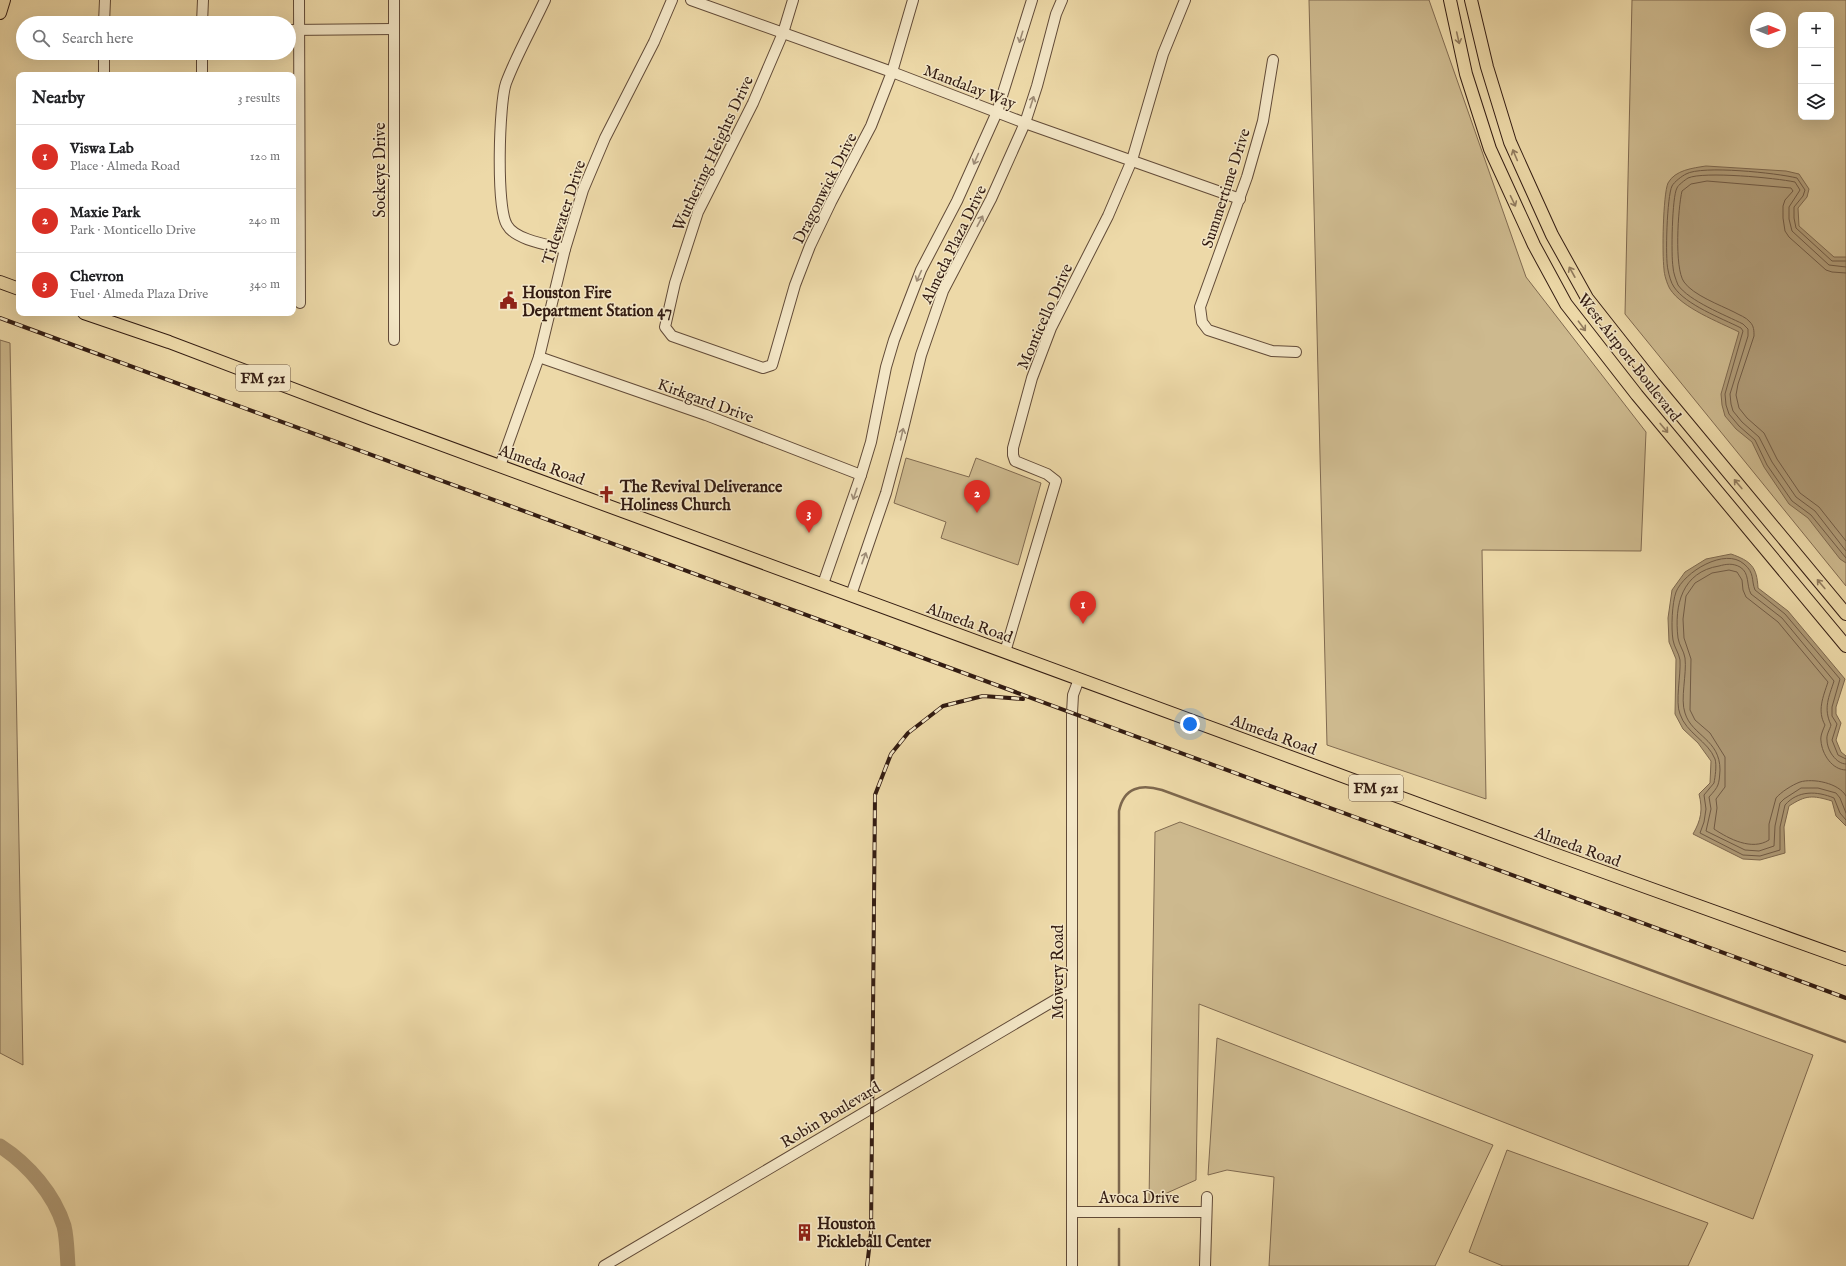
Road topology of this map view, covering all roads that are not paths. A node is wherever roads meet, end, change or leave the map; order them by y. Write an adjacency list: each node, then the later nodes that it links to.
1 (4, 0): 16 (main road)
2 (105, 0): 17 (street)
3 (203, 0): 18 (street)
4 (299, 0): 19 (street)
5 (394, 0): 20 (street, Sockeye Drive)
6 (545, 0): 40 (street)
7 (672, 0): 40 (street, Tidewater Drive)
8 (691, 0): 22 (street, Mandalay Way)
9 (793, 0): 22 (street, Wuthering Heights Drive)
10 (913, 0): 31 (street, Dragonwick Drive)
11 (1032, 0): 33 (street, Almeda Plaza Drive, one-way to 33)
12 (1062, 0): 35 (street, Almeda Plaza Drive, one-way to 12)
13 (1185, 0): 36 (street, Monticello Drive)
14 (1450, 0): 32 (main road, West Airport Boulevard, one-way to 32)
15 (1471, 0): 27 (main road, West Airport Boulevard)
16 (0, 13)
17 (104, 16)
18 (202, 16)
19 (296, 18)
20 (394, 29): 21 (street); 45 (street, Sockeye Drive)
21 (296, 30)
22 (783, 33): 31 (street, Mandalay Way); 48 (street, Wuthering Heights Drive)
23 (104, 60): 28 (street)
24 (202, 60): 29 (street)
25 (295, 60): 30 (street)
26 (1272, 60): 37 (street, Summertime Drive)
27 (1487, 67): 32 (main road); 38 (main road, West Airport Boulevard, one-way to 27)
28 (104, 72)
29 (202, 72)
30 (295, 72)
31 (892, 72): 33 (street, Mandalay Way); 48 (street, Dragonwick Drive)
32 (1466, 74): 39 (main road, West Airport Boulevard, one-way to 39)
33 (997, 112): 35 (street, Mandalay Way); 52 (street, Almeda Plaza Drive, one-way to 52)
34 (296, 121): 43 (street)
35 (1025, 123): 36 (street, Mandalay Way); 56 (street, Almeda Plaza Drive, one-way to 35)
36 (1132, 160): 37 (street, Mandalay Way); 59 (street, Monticello Drive)
37 (1240, 199): 46 (street, Summertime Drive)
38 (1552, 235): 39 (main road); 49 (main road, West Airport Boulevard, one-way to 38)
39 (1534, 245): 50 (main road, West Airport Boulevard, one-way to 50)
40 (565, 249): 47 (street, Tidewater Drive)
41 (0, 282): 42 (main road)
42 (16, 288)
43 (300, 303)
44 (93, 316): 51 (main road, Almeda Road / FM 521)
45 (394, 340)
46 (1296, 352)
47 (539, 358): 51 (street, Tidewater Drive); 52 (street, Kirkgard Drive)
48 (746, 362)
49 (1654, 383): 50 (main road); 53 (main road, West Airport Boulevard, one-way to 49)
50 (1637, 395): 54 (main road, West Airport Boulevard, one-way to 54)
51 (500, 466): 55 (main road, Almeda Road / FM 521)
52 (861, 475): 55 (street, Almeda Plaza Drive, one-way to 55)
53 (1758, 509): 54 (main road); 57 (main road, West Airport Boulevard, one-way to 53)
54 (1742, 520): 58 (main road, West Airport Boulevard)
55 (823, 584): 56 (main road, Almeda Road / FM 521)
56 (851, 595): 59 (main road, Almeda Road / FM 521)
57 (1846, 614)
58 (1846, 646)
59 (1005, 652): 60 (main road, Almeda Road / FM 521)
60 (1079, 679): 61 (main road, Almeda Road / FM 521); 62 (street, Mowery Road)
61 (1846, 959)
62 (1072, 990): 64 (street, Mowery Road); 66 (street, Robin Boulevard)
63 (1207, 1196): 65 (street)
64 (1072, 1212): 65 (street, Avoca Drive); 67 (street, Mowery Road)
65 (1206, 1212): 68 (street)
66 (604, 1266)
67 (1072, 1266)
68 (1205, 1266)

